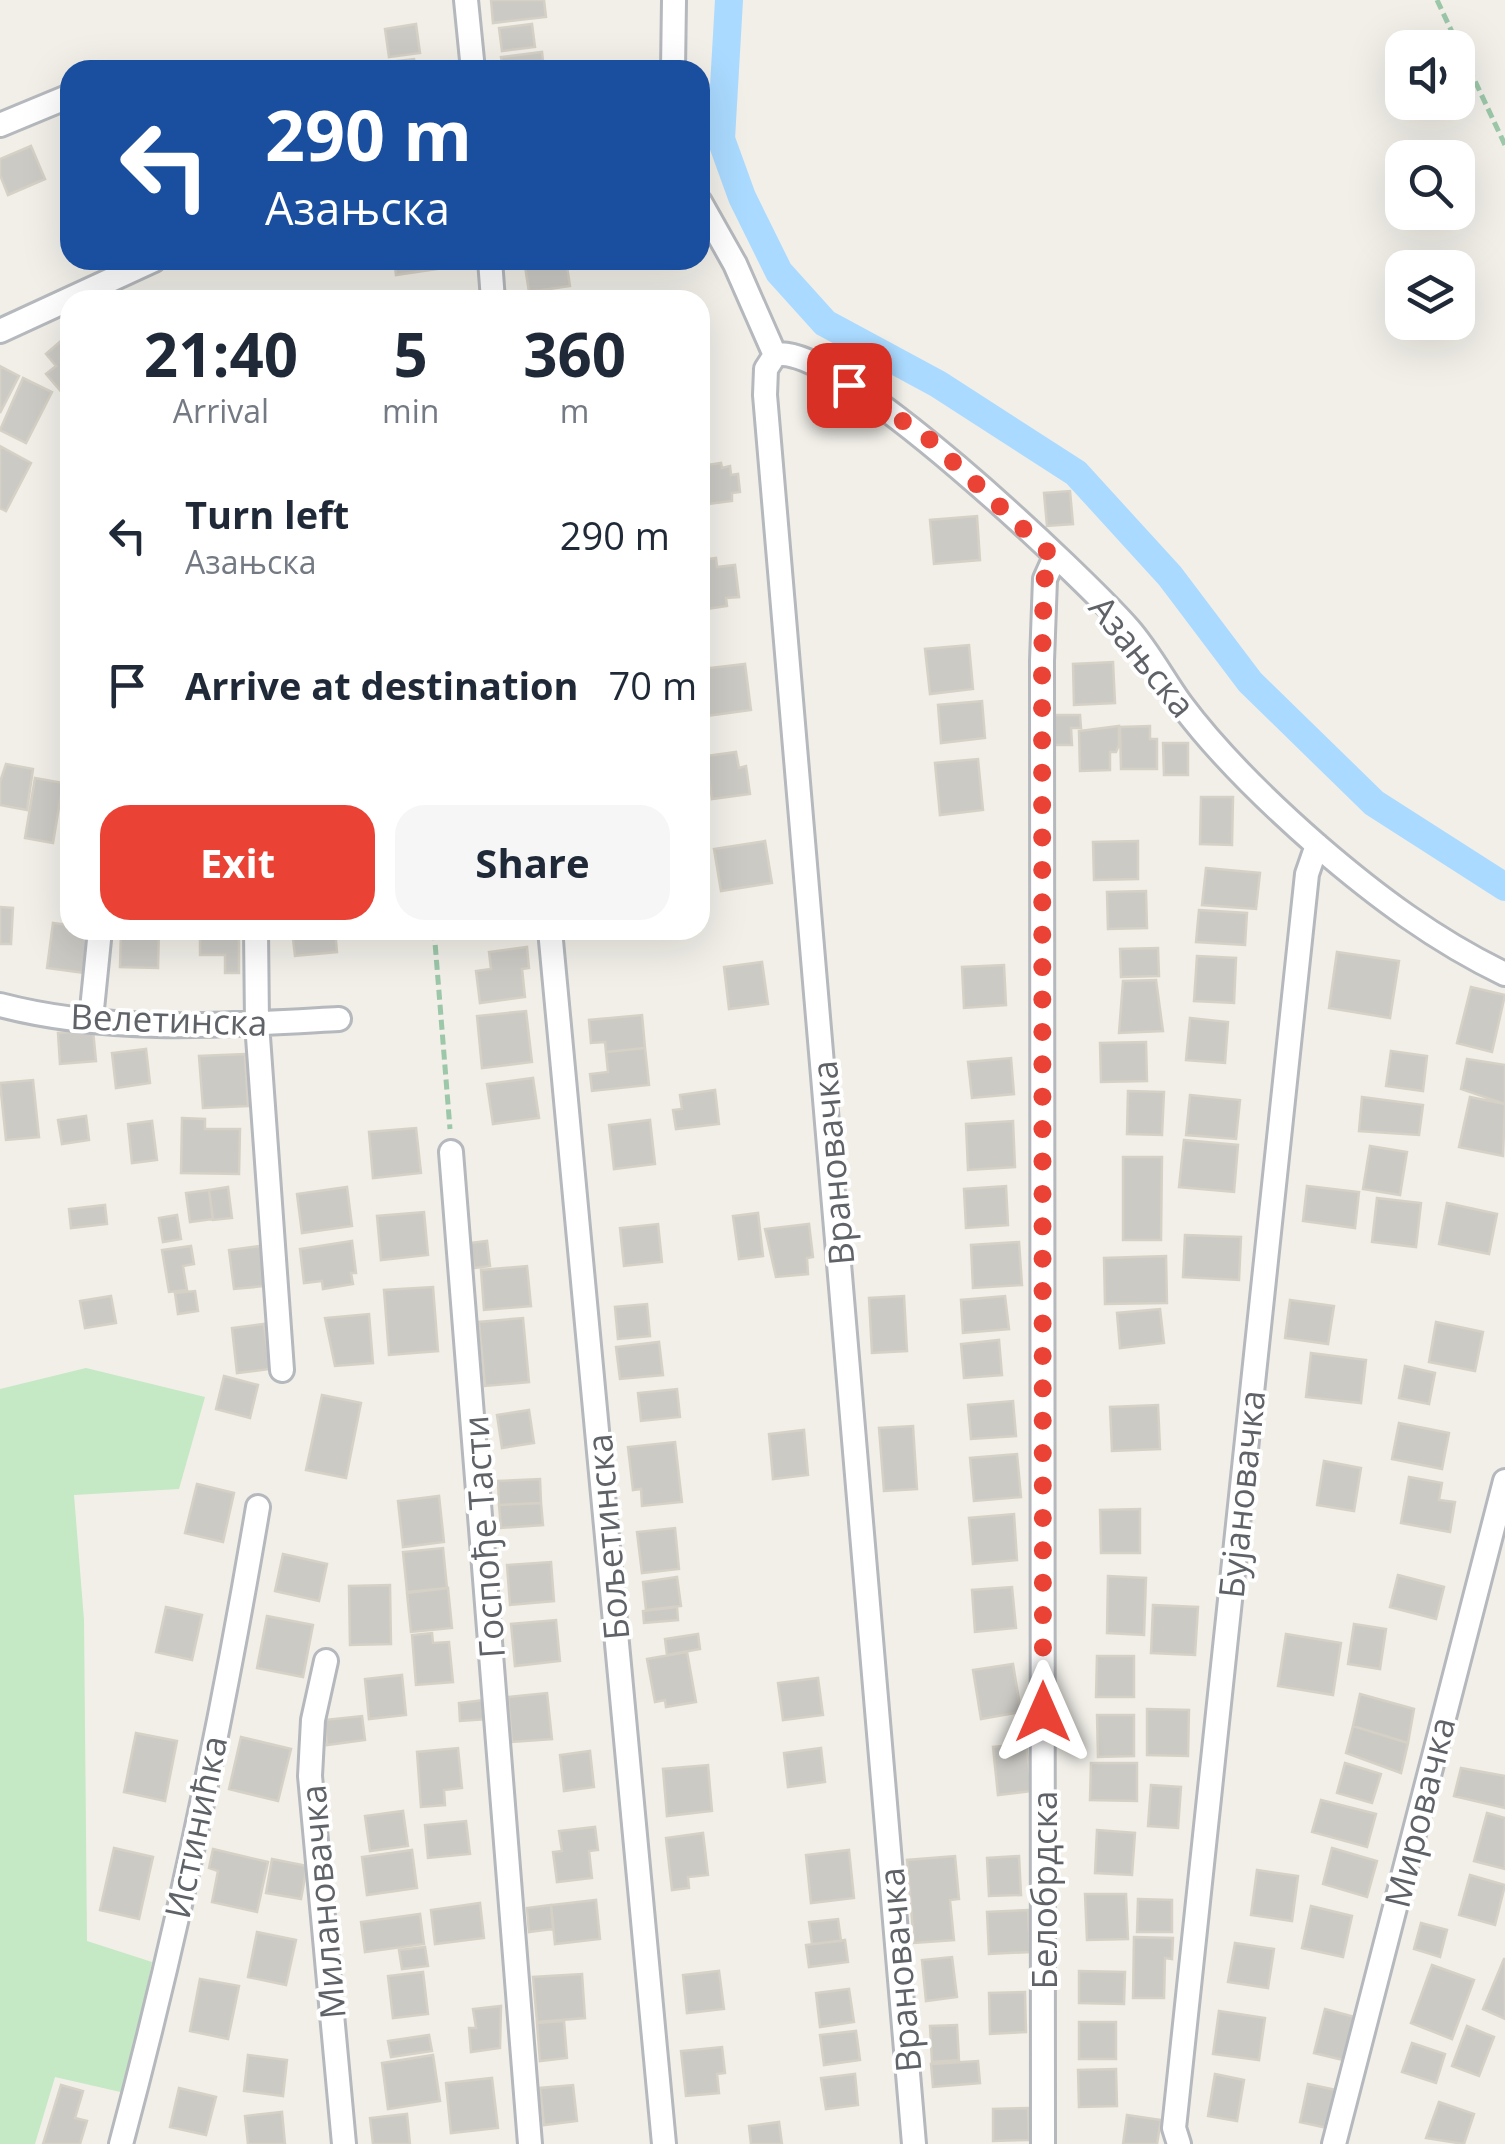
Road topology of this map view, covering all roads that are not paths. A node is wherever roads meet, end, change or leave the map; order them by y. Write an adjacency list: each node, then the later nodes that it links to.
1 (466, 0): 3 (street)
2 (674, 0): 4 (street)
3 (472, 60)
4 (673, 60)
5 (60, 100): 6 (street)
6 (0, 126)
7 (710, 220): 12 (street)
8 (132, 270): 9 (street)
9 (89, 290)
10 (60, 303): 11 (street)
11 (0, 331)
12 (775, 356): 13 (street, Азањска); 32 (street, Врановачка)
13 (1054, 558): 14 (street, Азањска); 33 (street, Белобрдска)
14 (1318, 845): 18 (street, Азањска); 34 (street, Бујановачка)
15 (99, 940): 20 (street)
16 (256, 940): 22 (street)
17 (551, 940): 31 (street, Бољетинска)
18 (1505, 974)
19 (0, 1005): 20 (street, Велетинска)
20 (92, 1019): 22 (street, Велетинска)
21 (339, 1019): 22 (street, Велетинска)
22 (257, 1023): 24 (street)
23 (452, 1152): 30 (street, Госпође Тасти)
24 (282, 1370)
25 (1505, 1481): 35 (street, Мировачка)
26 (258, 1508): 28 (street, Истинићка)
27 (326, 1662): 29 (street, Милановачка)
28 (121, 2144)
29 (344, 2144)
30 (530, 2144)
31 (664, 2144)
32 (914, 2144)
33 (1043, 2144)
34 (1179, 2144)
35 (1334, 2144)

